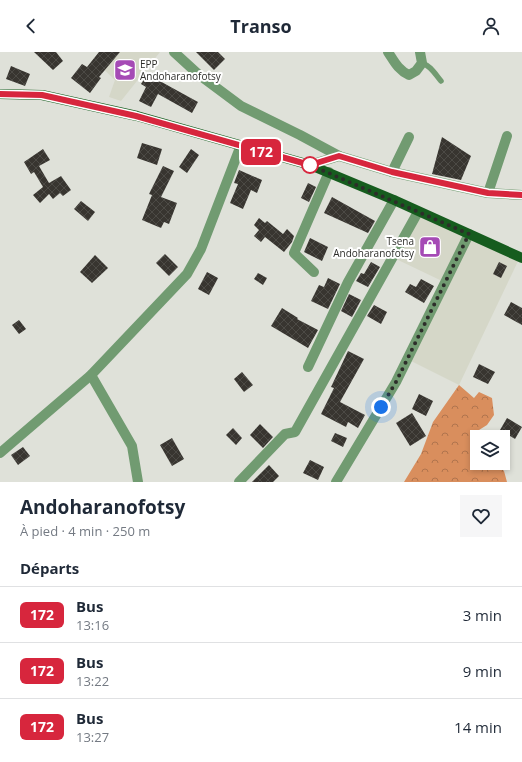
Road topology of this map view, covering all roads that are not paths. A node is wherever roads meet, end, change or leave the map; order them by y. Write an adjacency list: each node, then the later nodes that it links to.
1 (174, 52): 10 (street)
2 (388, 52): 4 (street)
3 (420, 52): 4 (street)
4 (422, 63): 5 (lane)
5 (441, 81)
6 (0, 94): 9 (main road)
7 (507, 136): 14 (street)
8 (409, 137): 13 (street)
9 (241, 146): 11 (main road); 22 (street)
10 (339, 156): 11 (street); 13 (street)
11 (310, 165): 12 (main road)
12 (329, 172): 16 (main road); 20 (street)
13 (392, 172): 14 (street)
14 (488, 193): 15 (street)
15 (522, 195)
16 (394, 200): 17 (main road); 21 (street)
17 (418, 212): 18 (main road); 25 (street)
18 (469, 234): 19 (main road); 26 (street)
19 (522, 258)
20 (314, 272)
21 (308, 367)
22 (91, 375): 23 (street); 24 (street)
23 (0, 453)
24 (138, 482)
25 (238, 482)
26 (336, 482)

